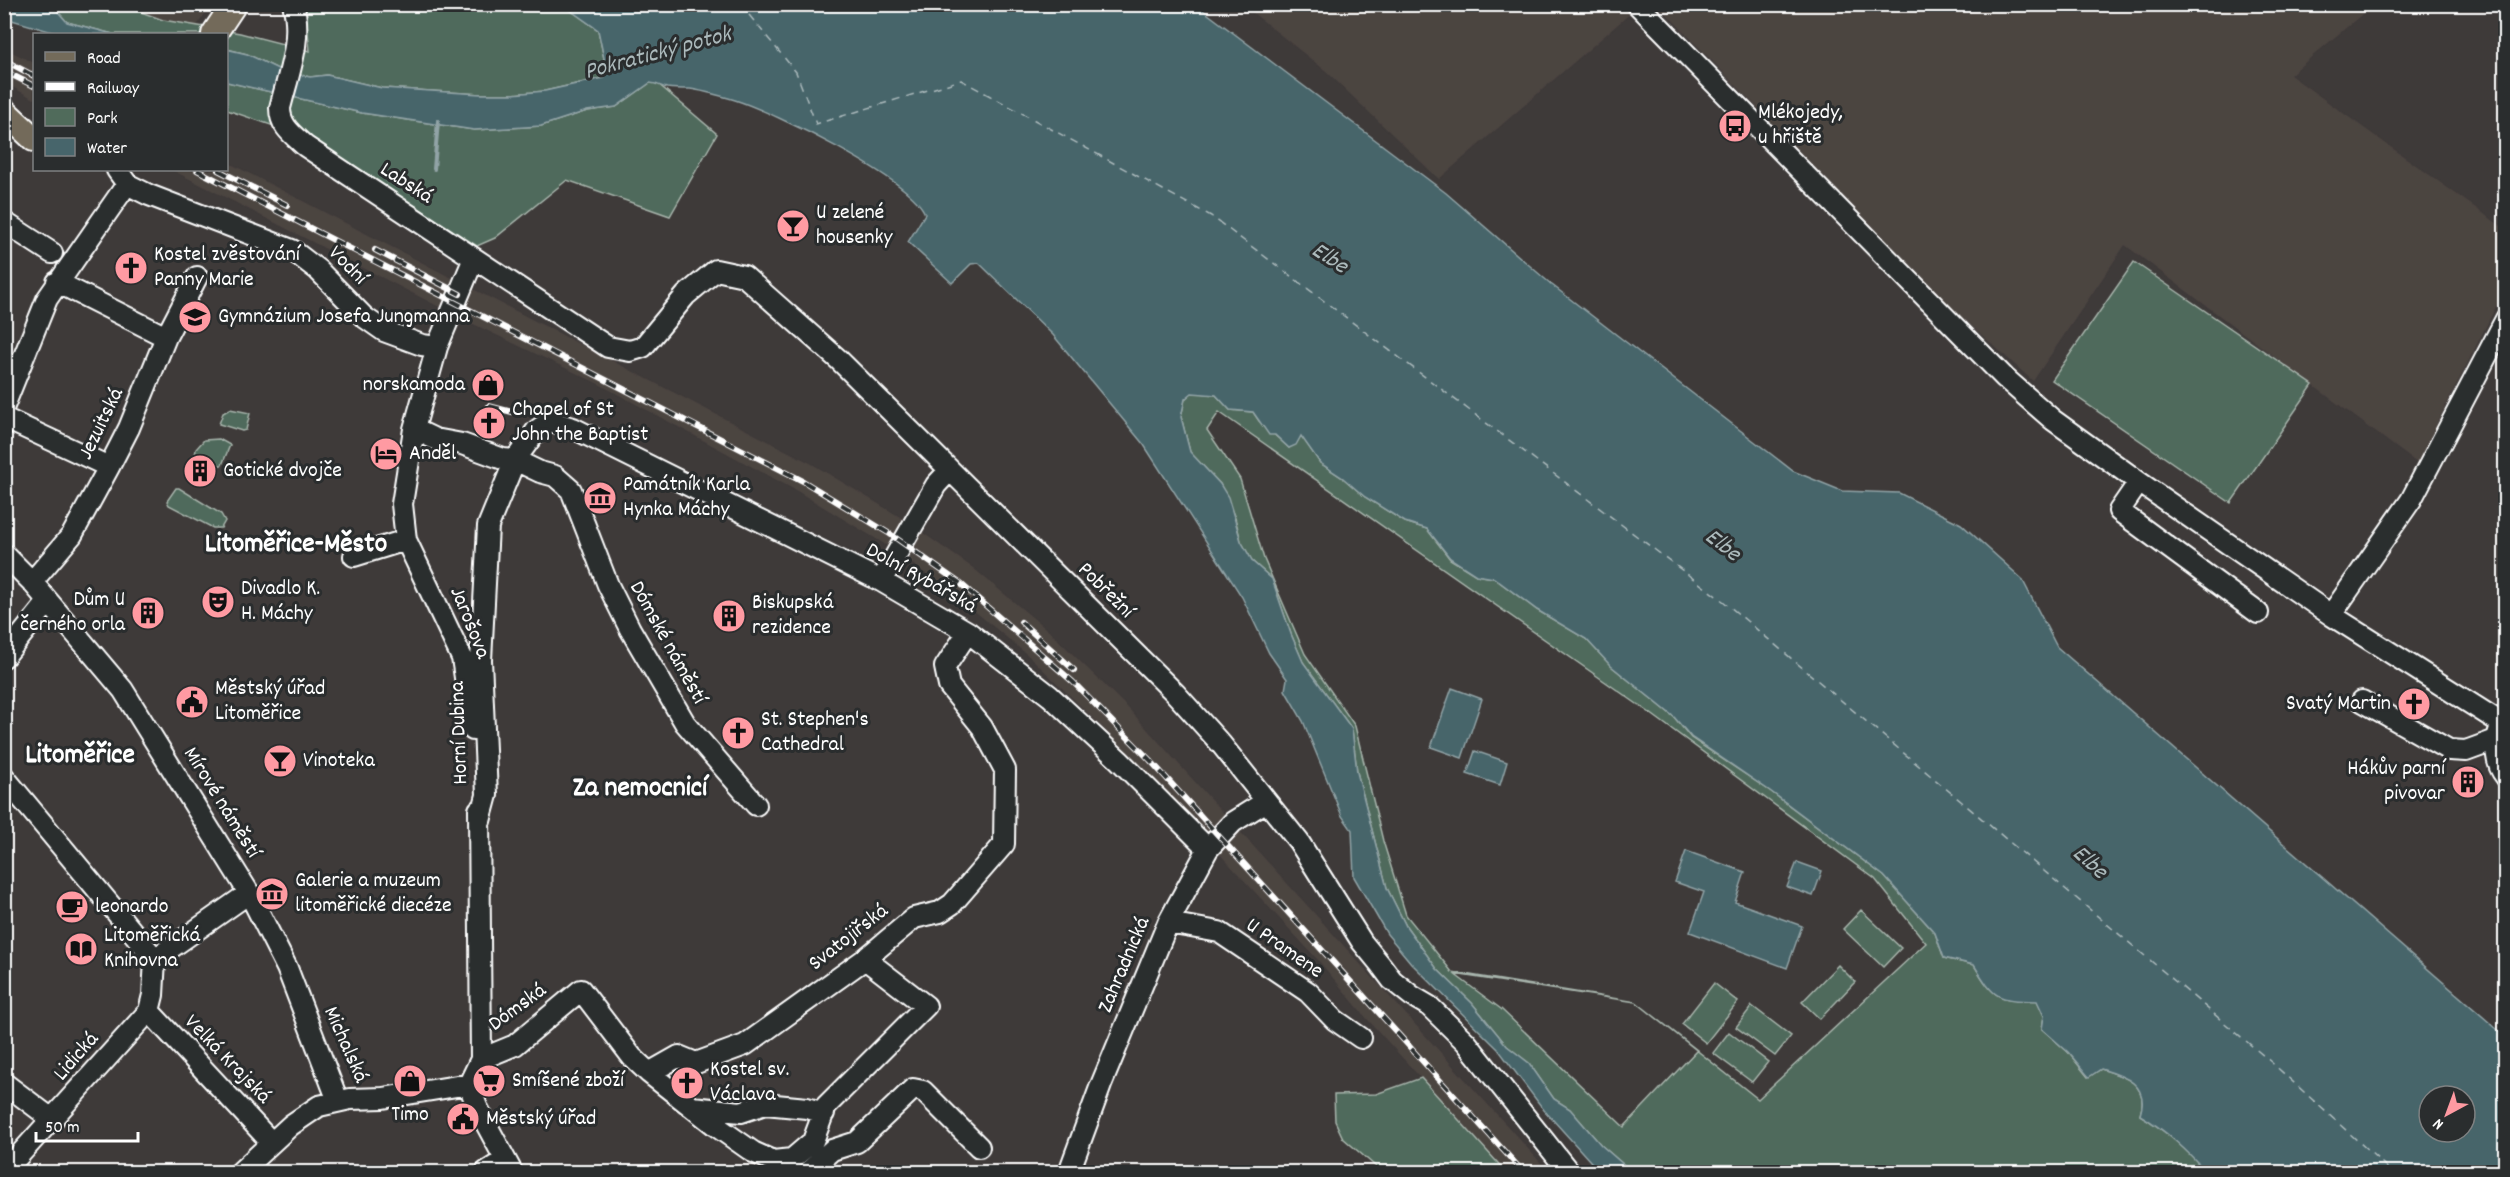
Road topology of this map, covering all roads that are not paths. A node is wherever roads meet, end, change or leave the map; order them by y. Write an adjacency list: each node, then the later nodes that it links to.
1 (234, 4): 4 (main road)
2 (293, 4): 10 (street, Labská)
3 (1637, 4): 24 (street)
4 (215, 33)
5 (5, 112): 6 (main road)
6 (33, 138)
7 (122, 177): 13 (street); 16 (street, Vodní)
8 (4, 222): 9 (street)
9 (52, 253)
10 (474, 258): 11 (street, Labská); 16 (street, Jarošova)
11 (716, 270): 23 (street, Pobřežní)
12 (197, 277): 15 (street, Jezuitská)
13 (57, 282): 15 (street); 17 (street)
14 (2505, 319): 32 (street)
15 (166, 337): 22 (street, Jezuitská)
16 (437, 347): 20 (street, Jarošova)
17 (4, 406)
18 (4, 418): 22 (street)
19 (561, 423): 21 (street, Horní Dubina); 28 (street, Dolní Rybářská)
20 (414, 429): 21 (street, Dómské náměstí); 25 (street, Jarošova)
21 (515, 460): 40 (street, Dómské náměstí); 41 (street, Horní Dubina)
22 (109, 467): 29 (street, Jezuitská)
23 (949, 471): 28 (street); 39 (street, Pobřežní)
24 (2139, 482): 31 (street); 32 (street)
25 (406, 540): 27 (street); 41 (street, Jarošova)
26 (4, 554): 29 (street, Mírové náměstí)
27 (354, 556)
28 (881, 581): 33 (street, Dolní Rybářská)
29 (32, 582): 30 (street, Mírové náměstí)
30 (48, 602): 34 (street); 43 (street, Mírové náměstí)
31 (2258, 613)
32 (2331, 615): 36 (street)
33 (968, 632): 42 (street, Dolní Rybářská); 46 (street, Svatojiřská)
34 (4, 657)
35 (2362, 701): 36 (street)
36 (2501, 731): 38 (street)
37 (4, 777): 45 (street)
38 (2505, 777)
39 (1265, 802): 42 (street, Zahradnická); 65 (street, Pobřežní)
40 (756, 805)
41 (480, 821): 49 (street, Jarošova)
42 (1208, 849): 44 (street, Zahradnická)
43 (249, 893): 45 (street, Mírové náměstí); 53 (street, Michalská)
44 (1168, 924): 48 (street, U Pramene); 64 (street, Zahradnická)
45 (155, 959): 47 (street)
46 (865, 959): 50 (street, Svatojiřská); 55 (street)
47 (149, 1011): 56 (street, Lidická); 57 (street, Velká Krajská)
48 (1361, 1038)
49 (481, 1059): 50 (street, Dómská); 52 (street)
50 (649, 1073): 54 (street)
51 (4, 1083): 56 (street)
52 (470, 1084): 53 (street, Michalská); 59 (street)
53 (338, 1101): 57 (street)
54 (692, 1107): 55 (street); 55 (street)
55 (824, 1113)
56 (53, 1120): 60 (street, Lidická)
57 (271, 1142): 61 (street)
58 (979, 1148): 63 (street)
59 (508, 1166): 62 (street)
60 (4, 1172)
61 (240, 1173)
62 (486, 1173)
63 (808, 1173)
64 (1069, 1173)
65 (1569, 1173)

